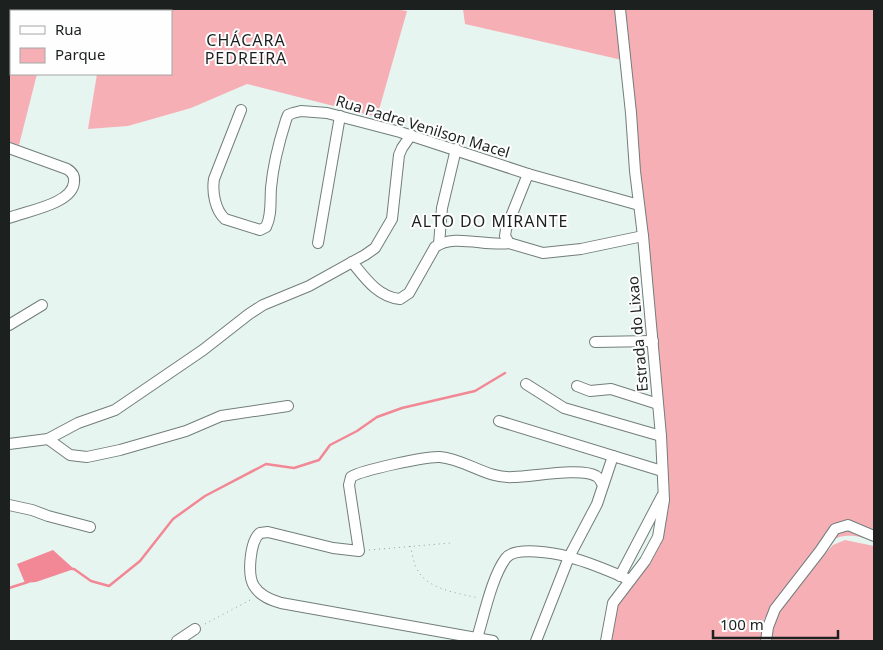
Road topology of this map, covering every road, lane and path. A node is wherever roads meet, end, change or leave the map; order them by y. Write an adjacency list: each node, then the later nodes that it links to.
1 (620, 9): 8 (street, Estrada do Lixao)
2 (240, 110): 3 (street, Rua Padre Venilson Macel)
3 (340, 116): 4 (street, Rua Padre Venilson Macel); 11 (street)
4 (411, 136): 6 (street, Rua Padre Venilson Macel); 14 (street)
5 (9, 148): 9 (street)
6 (456, 149): 7 (street, Rua Padre Venilson Macel); 13 (street)
7 (528, 174): 8 (street, Rua Padre Venilson Macel); 12 (street)
8 (639, 205): 10 (street, Estrada do Lixao)
9 (9, 218)
10 (643, 236): 12 (street); 17 (street, Estrada do Lixao)
11 (318, 243)
12 (509, 243): 13 (street)
13 (439, 244): 14 (street)
14 (352, 262): 25 (street)
15 (42, 305): 16 (street)
16 (9, 325)
17 (653, 341): 18 (street); 21 (street, Estrada do Lixao)
18 (595, 342)
19 (526, 384): 24 (street)
20 (577, 386): 21 (street)
21 (658, 404): 24 (street, Estrada do Lixao)
22 (288, 406): 25 (street)
23 (499, 421): 27 (street)
24 (661, 436): 28 (street, Estrada do Lixao)
25 (48, 439): 26 (street)
26 (9, 444)
27 (613, 456): 28 (street); 29 (street)
28 (662, 471): 30 (street, Estrada do Lixao)
29 (603, 485): 36 (street); 37 (street)
30 (664, 493): 38 (street); 39 (street, Estrada do Lixao)
31 (9, 505): 32 (street)
32 (90, 528)
33 (874, 536): 48 (street)
34 (451, 543): 35 (path)
35 (410, 546): 36 (path); 41 (path)
36 (359, 551): 40 (street)
37 (569, 556): 38 (street); 41 (street); 46 (street)
38 (620, 576): 39 (street)
39 (630, 580): 47 (street, Estrada do Lixao)
40 (261, 594): 42 (path); 43 (street)
41 (488, 600): 43 (street)
42 (195, 629): 44 (street)
43 (477, 638): 45 (street)
44 (177, 641)
45 (493, 641)
46 (536, 641)
47 (606, 641)
48 (766, 641)

